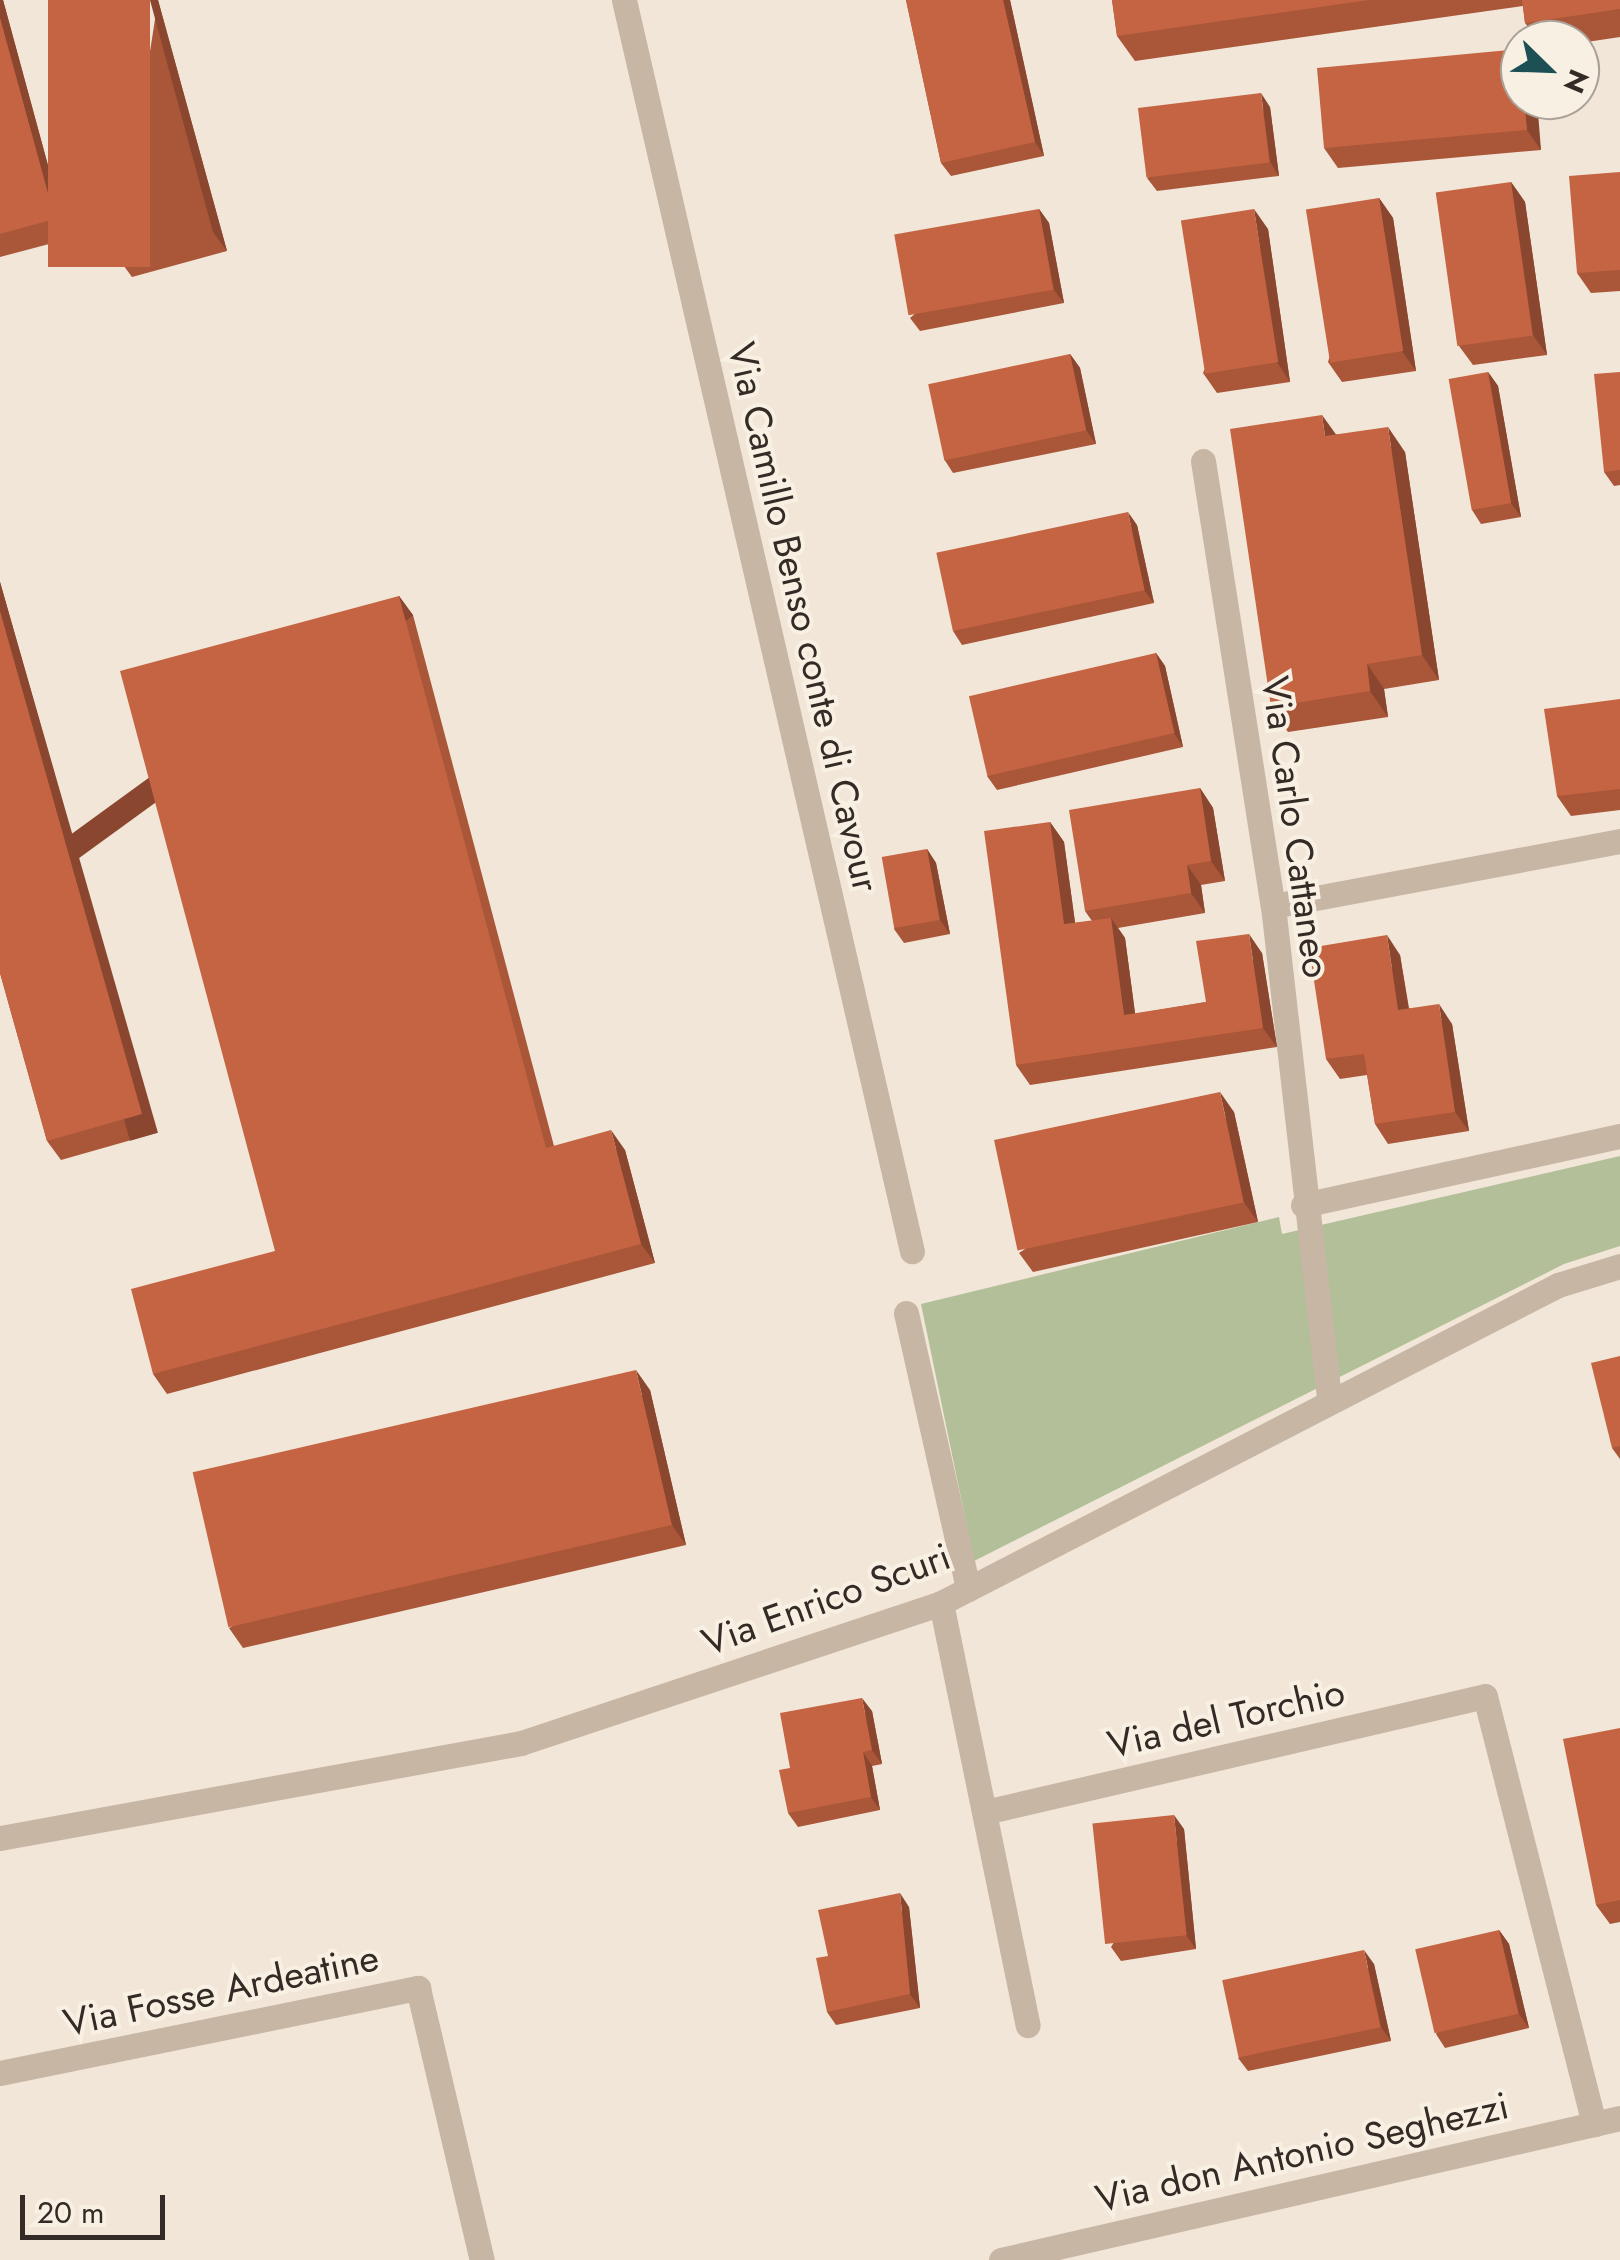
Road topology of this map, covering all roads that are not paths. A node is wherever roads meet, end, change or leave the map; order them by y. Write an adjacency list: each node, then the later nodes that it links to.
1 (624, 0): 7 (street, Via Camillo Benso conte di Cavour)
2 (1202, 461): 4 (street, Via Carlo Cattaneo)
3 (1620, 841): 4 (street)
4 (1273, 906): 6 (street, Via Carlo Cattaneo)
5 (1620, 1136): 6 (street)
6 (1303, 1205): 10 (street, Via Carlo Cattaneo)
7 (912, 1251)
8 (1620, 1266): 10 (street, Via Enrico Scuri)
9 (906, 1313): 11 (street)
10 (1329, 1399): 11 (street, Via Enrico Scuri)
11 (968, 1588): 12 (street, Via Enrico Scuri)
12 (941, 1603): 13 (street); 14 (street, Via Enrico Scuri)
13 (985, 1812): 15 (street); 18 (street, Via del Torchio)
14 (0, 1838)
15 (1028, 2025)
16 (0, 2073): 19 (street, Via Fosse Ardeatine)
17 (1620, 2118): 18 (street, Via don Antonio Seghezzi)
18 (1594, 2124): 20 (street, Via don Antonio Seghezzi)
19 (482, 2260)
20 (1001, 2260)

